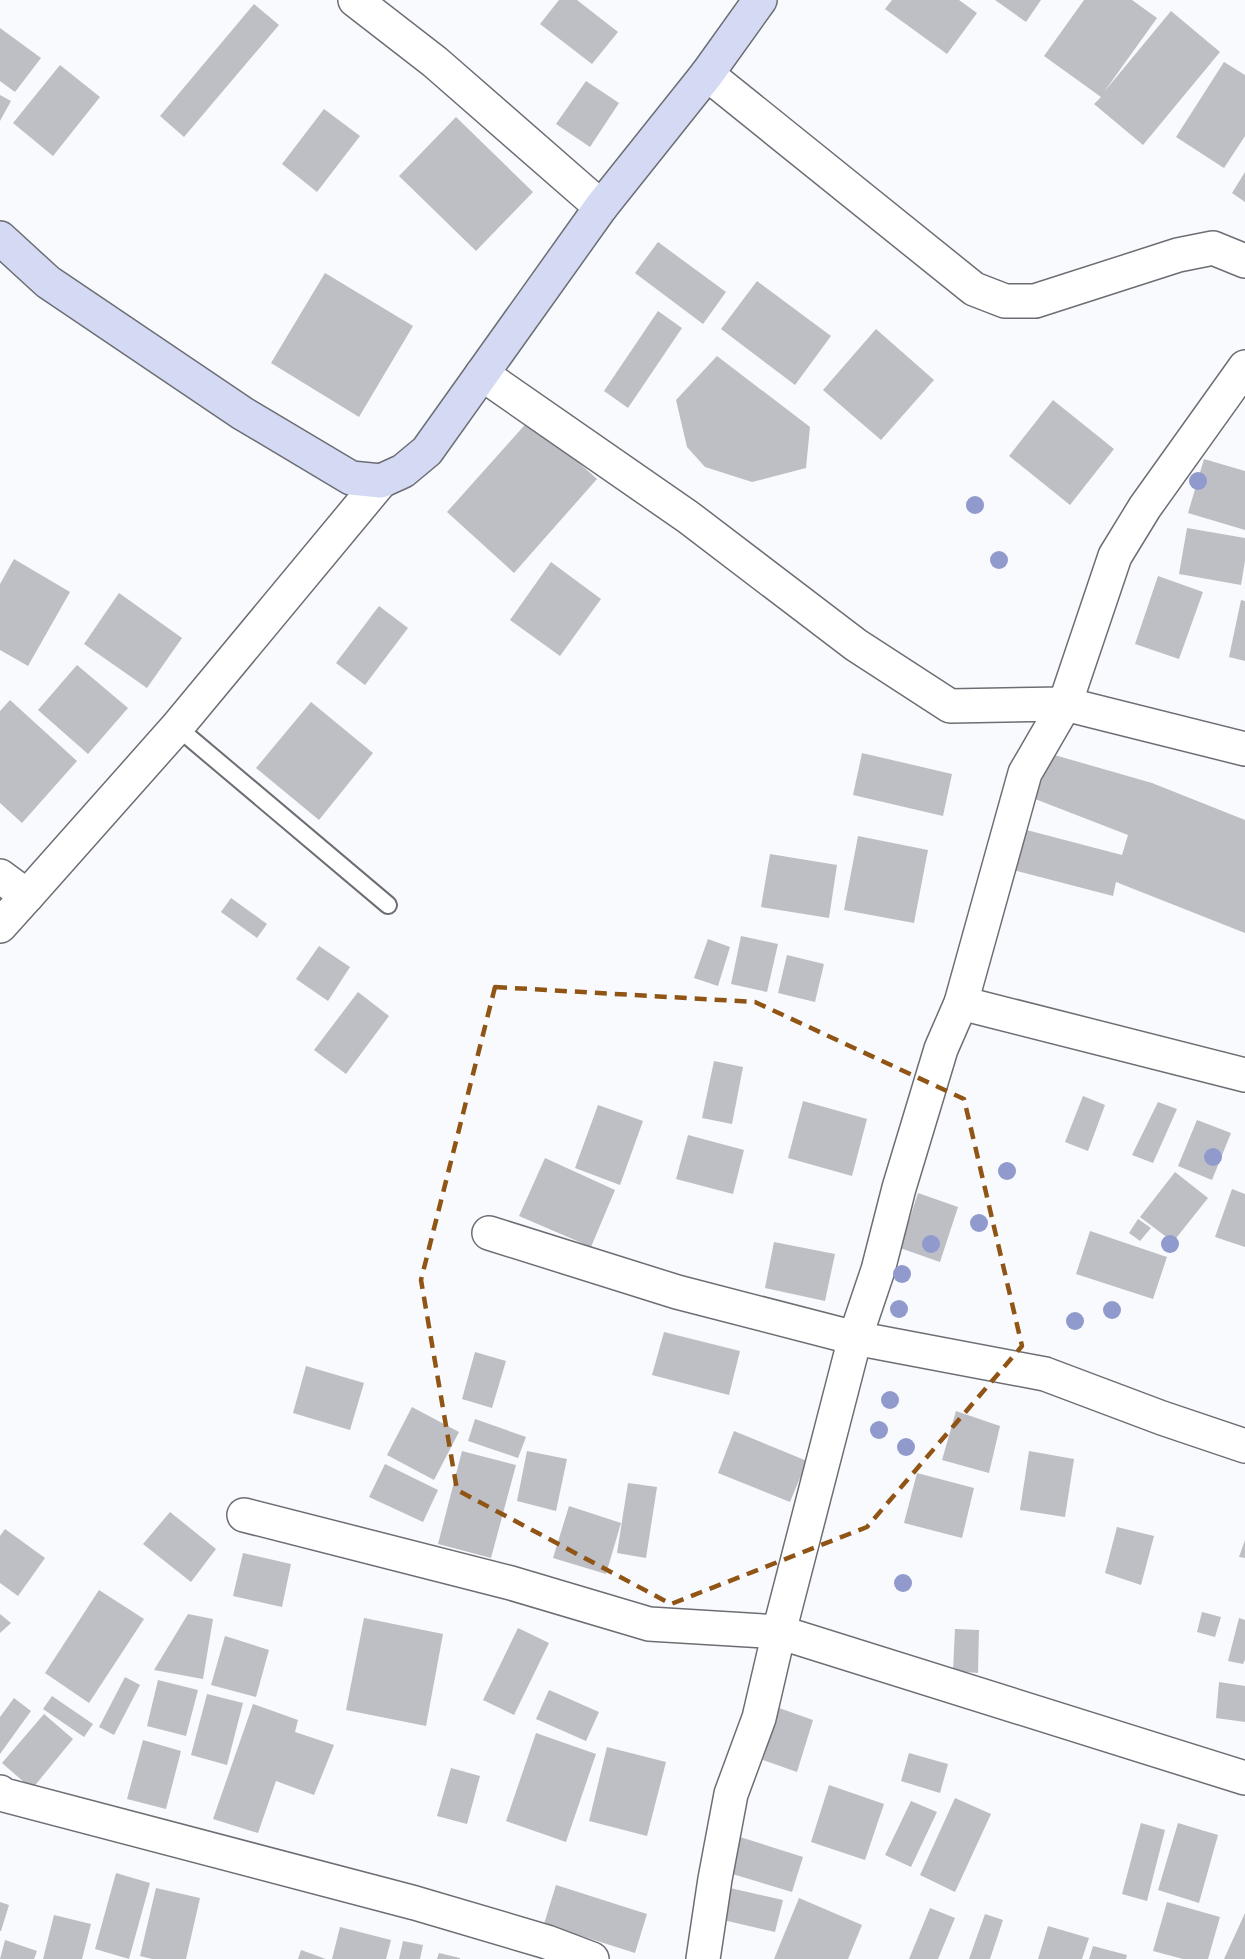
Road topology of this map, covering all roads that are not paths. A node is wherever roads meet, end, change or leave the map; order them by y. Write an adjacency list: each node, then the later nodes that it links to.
1 (355, 0): 4 (street)
2 (760, 0): 3 (main road)
3 (707, 74): 4 (main road); 6 (street)
4 (601, 207): 8 (main road)
5 (0, 238): 9 (main road)
6 (1245, 261)
7 (1245, 367): 10 (street)
8 (482, 374): 9 (main road); 10 (street)
9 (381, 481): 11 (street)
10 (1065, 704): 12 (street); 17 (street)
11 (177, 727): 14 (street); 15 (lane)
12 (1245, 749)
13 (0, 876): 14 (street)
14 (27, 896): 16 (street)
15 (388, 905)
16 (0, 926)
17 (961, 1003): 18 (street); 20 (street)
18 (1245, 1075)
19 (489, 1233): 20 (street)
20 (855, 1338): 21 (street); 23 (street)
21 (1245, 1446)
22 (244, 1515): 23 (street)
23 (779, 1632): 24 (street); 27 (street)
24 (1245, 1779)
25 (0, 1792): 26 (street)
26 (592, 1959)
27 (703, 1959)

